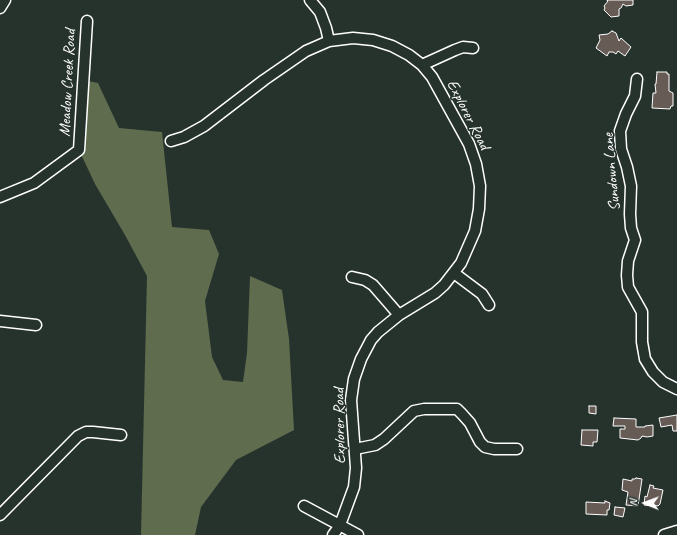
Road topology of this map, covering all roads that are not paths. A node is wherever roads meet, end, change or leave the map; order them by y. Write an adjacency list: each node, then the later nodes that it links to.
1 (5, 0): 3 (street)
2 (310, 0): 5 (street)
3 (0, 8)
4 (86, 21): 10 (street, Meadow Creek Road)
5 (329, 41): 7 (street, Explorer Road); 9 (street, Explorer Road)
6 (473, 48): 7 (street)
7 (422, 65): 11 (street, Explorer Road)
8 (637, 79): 17 (street, Sundown Lane)
9 (171, 141)
10 (0, 197)
11 (454, 273): 13 (street); 14 (street, Explorer Road)
12 (352, 277): 14 (street)
13 (489, 305)
14 (399, 315): 19 (street, Explorer Road)
15 (0, 321): 16 (street)
16 (36, 325)
17 (677, 388)
18 (121, 435): 22 (street)
19 (355, 449): 20 (street); 23 (street, Explorer Road)
20 (517, 449)
21 (304, 506): 23 (street)
22 (0, 515)
23 (340, 525): 24 (street, Explorer Road); 25 (street)
24 (333, 535)
25 (358, 535)

